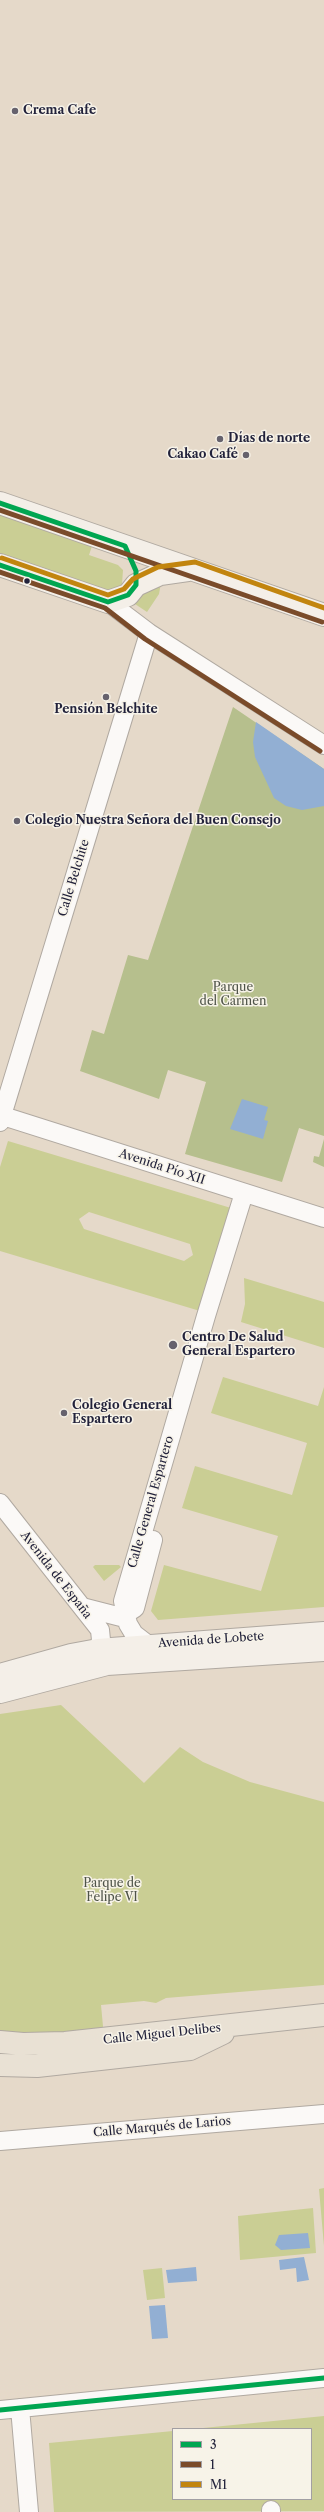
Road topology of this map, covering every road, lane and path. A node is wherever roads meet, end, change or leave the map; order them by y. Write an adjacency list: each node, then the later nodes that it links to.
1 (0, 503): 2 (main road)
2 (125, 546): 4 (main road); 5 (main road)
3 (0, 565): 6 (main road)
4 (194, 569): 5 (main road); 7 (main road)
5 (136, 585): 6 (main road)
6 (108, 602): 8 (street)
7 (324, 615)
8 (149, 633): 9 (street); 10 (street, Calle Belchite)
9 (324, 745)
10 (1, 1118): 11 (street, Avenida Pío XII)
11 (244, 1193): 13 (street, Avenida Pío XII); 16 (street, Calle General Espartero)
12 (248, 1214): 16 (street)
13 (324, 1218)
14 (0, 1503): 15 (street, Avenida de España)
15 (82, 1607): 16 (street); 20 (street, Avenida de España)
16 (124, 1616): 18 (street)
17 (324, 1633): 18 (main road, Avenida de Lobete)
18 (147, 1644): 20 (main road, Avenida de Lobete)
19 (324, 1650): 20 (main road, Avenida de Lobete)
20 (102, 1657): 21 (main road); 22 (main road)
21 (0, 1675)
22 (0, 1692)
23 (324, 2015): 24 (main road, Calle Miguel Delibes)
24 (237, 2026): 25 (main road, Calle Miguel Delibes); 26 (main road, Calle Miguel Delibes)
25 (0, 2042)
26 (0, 2066)
27 (324, 2114): 28 (street, Calle Marqués de Larios)
28 (0, 2141)
29 (324, 2378): 30 (street)
30 (20, 2408): 31 (street); 32 (street)
31 (0, 2410)
32 (29, 2512)

